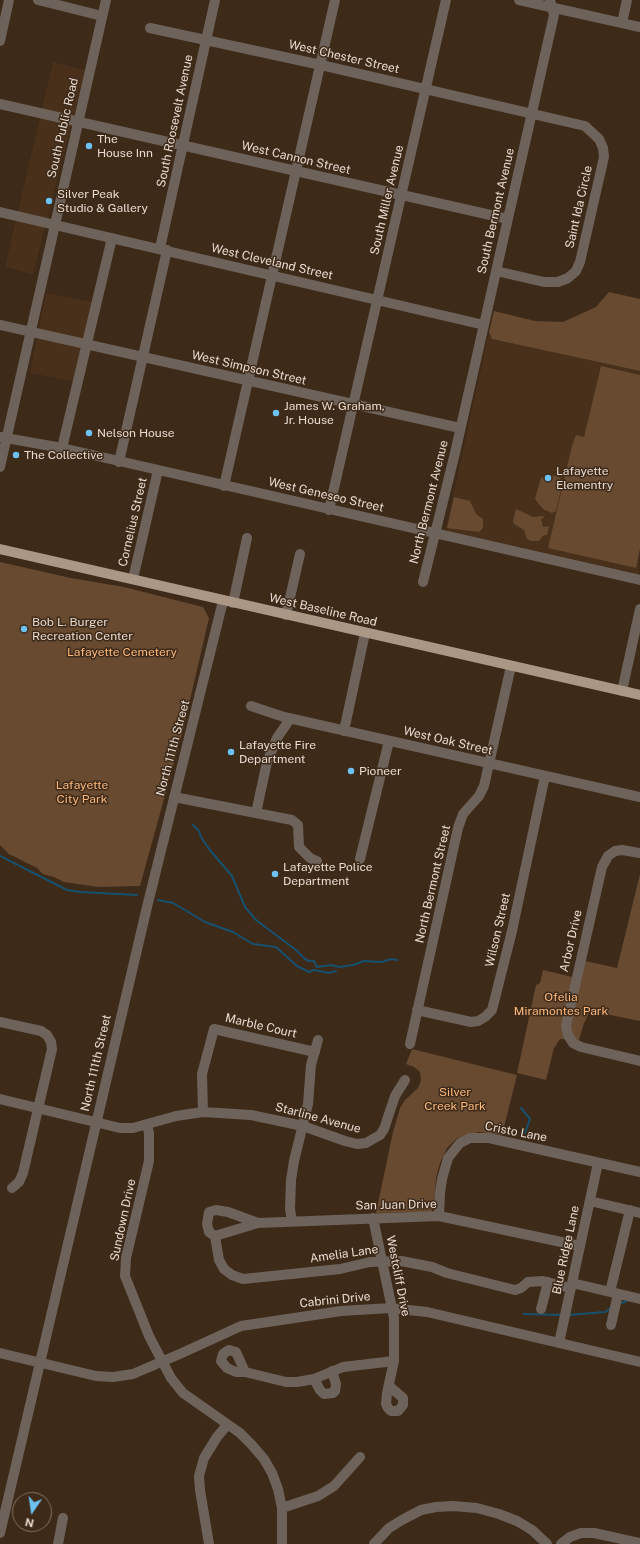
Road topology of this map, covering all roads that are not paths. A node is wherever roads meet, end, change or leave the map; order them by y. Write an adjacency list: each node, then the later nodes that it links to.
1 (9, 0): 15 (street)
2 (38, 0): 10 (street)
3 (106, 0): 10 (street, South Public Road)
4 (215, 0): 14 (street, South Roosevelt Avenue)
5 (335, 0): 16 (street)
6 (446, 0): 17 (street, South Miller Avenue)
7 (519, 0): 9 (street)
8 (627, 0): 11 (street)
9 (551, 4): 11 (street); 19 (street, South Bermont Avenue)
10 (102, 16): 20 (street, South Public Road)
11 (622, 23): 12 (street)
12 (640, 27)
13 (150, 28): 14 (street, West Chester Street)
14 (206, 40): 16 (street, West Chester Street); 21 (street, South Roosevelt Avenue)
15 (0, 41)
16 (321, 65): 17 (street, West Chester Street); 22 (street)
17 (425, 90): 19 (street, West Chester Street); 23 (street, South Miller Avenue)
18 (0, 104): 20 (street, West Cannon Street)
19 (531, 114): 25 (street, South Bermont Avenue); 29 (street, Saint Ida Circle)
20 (78, 122): 21 (street, West Cannon Street); 26 (street, South Public Road)
21 (182, 145): 22 (street, West Cannon Street); 28 (street, South Roosevelt Avenue)
22 (296, 171): 23 (street, West Cannon Street); 30 (street)
23 (402, 195): 25 (street, West Cannon Street); 31 (street, South Miller Avenue)
24 (0, 212): 26 (street, West Cleveland Street)
25 (508, 219): 29 (street, South Bermont Avenue)
26 (54, 224): 27 (street, West Cleveland Street); 34 (street, South Public Road)
27 (112, 238): 28 (street, West Cleveland Street); 35 (street)
28 (163, 249): 30 (street, West Cleveland Street); 36 (street, South Roosevelt Avenue)
29 (496, 271): 33 (street, South Bermont Avenue)
30 (272, 276): 31 (street, West Cleveland Street); 37 (street)
31 (377, 300): 33 (street, West Cleveland Street); 38 (street, South Miller Avenue)
32 (0, 325): 34 (street, West Simpson Street)
33 (484, 325): 39 (street, South Bermont Avenue)
34 (31, 332): 35 (street, West Simpson Street); 40 (street, South Public Road)
35 (88, 344): 36 (street, West Simpson Street); 41 (street)
36 (144, 356): 37 (street, West Simpson Street); 42 (street, South Roosevelt Avenue)
37 (248, 381): 38 (street, West Simpson Street); 45 (street)
38 (354, 405): 39 (street, West Simpson Street); 46 (street, South Miller Avenue)
39 (460, 428): 47 (street, North Bermont Avenue)
40 (3, 437): 41 (street, West Geneseo Street); 43 (street, South Public Road)
41 (62, 448): 42 (street, West Geneseo Street)
42 (119, 462): 44 (street, West Geneseo Street)
43 (0, 467)
44 (158, 470): 45 (street, West Geneseo Street); 51 (street, Cornelius Street)
45 (224, 486): 46 (street, West Geneseo Street)
46 (329, 510): 47 (street, West Geneseo Street)
47 (436, 534): 52 (street, West Geneseo Street); 53 (street, North Bermont Avenue)
48 (247, 538): 54 (street, North 111th Street)
49 (0, 549): 51 (main road, West Baseline Road)
50 (300, 554): 56 (street)
51 (133, 579): 54 (main road, West Baseline Road)
52 (640, 580)
53 (423, 582)
54 (228, 602): 56 (main road, West Baseline Road); 67 (street, North 111th Street)
55 (640, 609): 59 (street)
56 (286, 615): 57 (main road, West Baseline Road)
57 (366, 633): 58 (main road, West Baseline Road); 63 (street)
58 (511, 666): 59 (main road, West Baseline Road); 65 (street, North Bermont Street)
59 (622, 691): 60 (main road, West Baseline Road)
60 (640, 695)
61 (250, 706): 62 (street, West Oak Street)
62 (290, 719): 63 (street, West Oak Street); 69 (street)
63 (344, 731): 64 (street, West Oak Street)
64 (389, 741): 65 (street, West Oak Street); 71 (street)
65 (490, 764): 66 (street, West Oak Street); 73 (street, North Bermont Street)
66 (545, 776): 68 (street, West Oak Street); 73 (street, Wilson Street)
67 (174, 797): 69 (street); 83 (street, North 111th Street)
68 (640, 797)
69 (256, 813): 72 (street)
70 (640, 853): 78 (street, Arbor Drive)
71 (360, 859)
72 (316, 861)
73 (417, 1010): 76 (street, North Bermont Street)
74 (0, 1022): 81 (street)
75 (318, 1040): 77 (street)
76 (410, 1044)
77 (315, 1052): 82 (street, Marble Court); 85 (street)
78 (640, 1061)
79 (405, 1080): 85 (street, Starline Avenue)
80 (0, 1099): 81 (street, Starline Avenue)
81 (38, 1108): 83 (street, Starline Avenue); 88 (street)
82 (203, 1112): 84 (street, Starline Avenue); 85 (street, Starline Avenue)
83 (96, 1123): 84 (street, Starline Avenue); 108 (street, North 111th Street)
84 (147, 1124): 109 (street, Sundown Drive)
85 (303, 1126): 93 (street)
86 (598, 1163): 87 (street); 89 (street, Blue Ridge Lane); 91 (street, Cristo Lane)
87 (640, 1172)
88 (12, 1188)
89 (590, 1201): 90 (street); 96 (street, Blue Ridge Lane)
90 (635, 1212): 100 (street)
91 (439, 1216): 92 (street, San Juan Drive); 96 (street, San Juan Drive)
92 (374, 1218): 93 (street, San Juan Drive); 97 (street, Westcliff Drive)
93 (292, 1221): 94 (street, San Juan Drive)
94 (258, 1223): 95 (street, San Juan Drive); 95 (street, San Juan Drive)
95 (215, 1236): 97 (street, Amelia Lane)
96 (580, 1246): 99 (street, Blue Ridge Lane)
97 (382, 1261): 98 (street, Amelia Lane); 102 (street, Westcliff Drive)
98 (548, 1282): 99 (street, Amelia Lane); 103 (street)
99 (571, 1285): 100 (street, Amelia Lane); 105 (street, Blue Ridge Lane)
100 (614, 1293): 101 (street, Amelia Lane); 104 (street)
101 (640, 1299)
102 (391, 1308): 105 (street, Cabrini Drive); 107 (street, Westcliff Drive); 109 (street, Cabrini Drive)
103 (541, 1309)
104 (611, 1325)
105 (559, 1343): 110 (street, Cabrini Drive)
106 (0, 1353): 108 (street, Cabrini Drive)
107 (394, 1361): 111 (street); 114 (street, Westcliff Drive)
108 (40, 1362): 109 (street, Cabrini Drive); 119 (street, North 111th Street)
109 (162, 1362): 115 (street, Sundown Drive)
110 (640, 1362)
111 (332, 1371): 113 (street); 113 (street)
112 (245, 1372): 113 (street)
113 (314, 1379)
114 (389, 1386)
115 (227, 1425): 117 (street, Sundown Drive); 122 (street)
116 (360, 1457): 117 (street)
117 (282, 1508): 123 (street, Sundown Drive)
118 (63, 1518): 121 (street)
119 (0, 1533)
120 (640, 1543): 126 (street)
121 (58, 1544)
122 (209, 1544)
123 (282, 1544)
124 (374, 1544): 125 (street)
125 (547, 1544)
126 (561, 1544)

